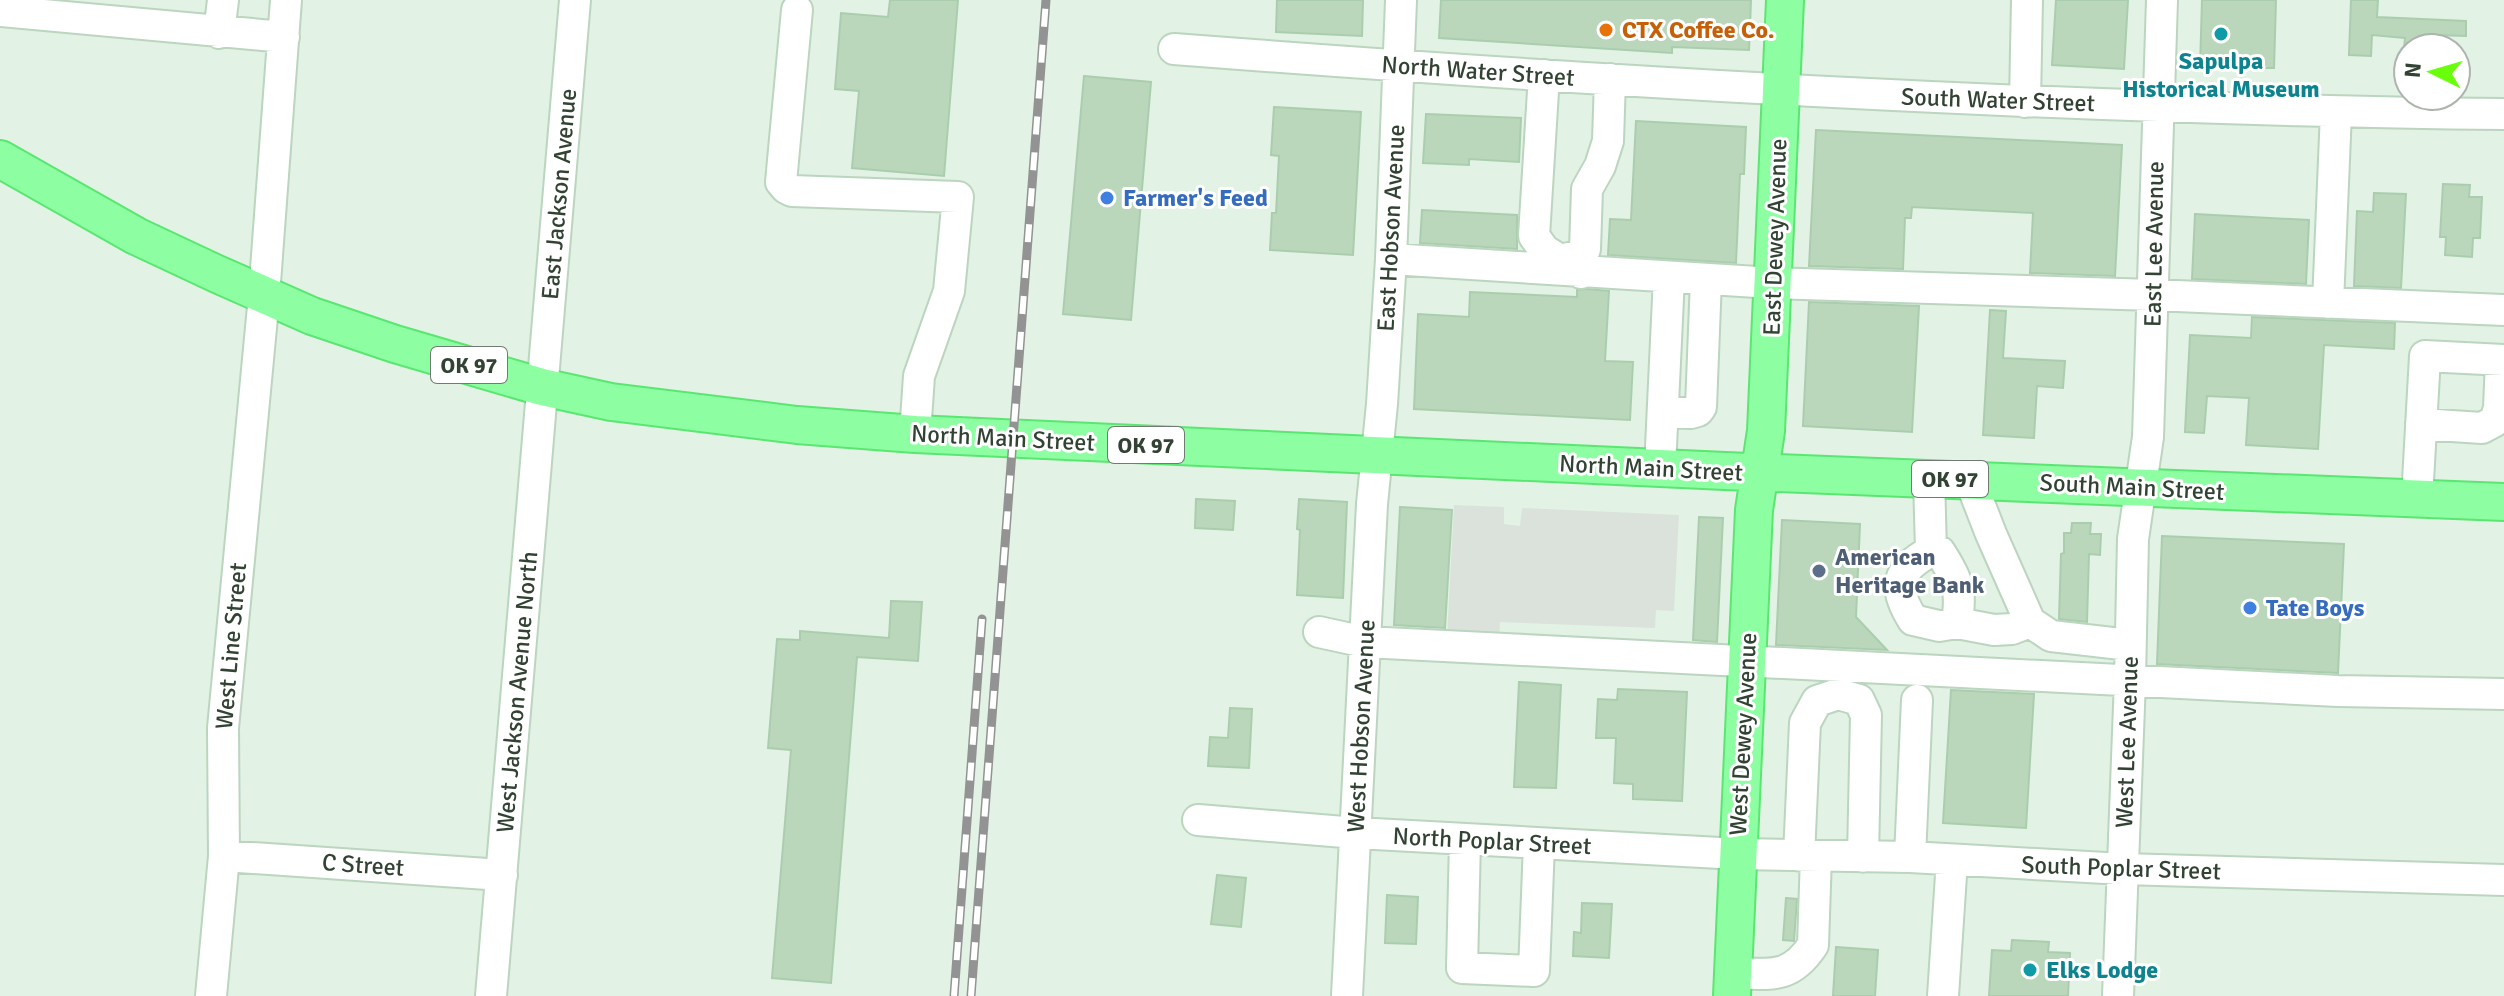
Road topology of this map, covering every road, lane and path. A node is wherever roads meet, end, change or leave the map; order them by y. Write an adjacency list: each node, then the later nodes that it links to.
1 (223, 0): 10 (street)
2 (286, 0): 11 (street, West Line Street)
3 (575, 0): 32 (street, East Jackson Avenue)
4 (1401, 0): 13 (street, East Hobson Avenue)
5 (1785, 0): 16 (main road, East Dewey Avenue)
6 (2027, 0): 17 (street)
7 (2162, 0): 18 (street, East Lee Avenue)
8 (797, 10): 35 (street)
9 (0, 11): 10 (street)
10 (219, 33): 11 (street)
11 (284, 37): 28 (street, West Line Street)
12 (1174, 49): 13 (street, North Water Street)
13 (1398, 66): 14 (street, North Water Street); 22 (street, East Hobson Avenue)
14 (1544, 75): 15 (street, North Water Street); 23 (street)
15 (1610, 79): 16 (street, North Water Street); 23 (street)
16 (1781, 91): 17 (street, South Water Street); 26 (main road, East Dewey Avenue)
17 (2025, 102): 18 (street, South Water Street)
18 (2157, 106): 19 (street, South Water Street); 27 (street, East Lee Avenue)
19 (2336, 112): 20 (street, South Water Street); 29 (street)
20 (2504, 114)
21 (0, 159): 28 (main road, OK 97)
22 (1391, 259): 23 (street); 36 (street, East Hobson Avenue)
23 (1581, 264): 24 (street)
24 (1669, 277): 25 (street); 33 (street)
25 (1706, 279): 26 (street); 33 (street)
26 (1773, 283): 27 (street); 38 (main road, East Dewey Avenue)
27 (2153, 295): 29 (street); 41 (street, East Lee Avenue)
28 (264, 296): 32 (main road, North Main Street / OK 97); 59 (street, West Line Street)
29 (2328, 303): 30 (street)
30 (2504, 310)
31 (2503, 360): 34 (street); 34 (street)
32 (542, 387): 35 (main road, North Main Street / OK 97); 65 (street, West Jackson Avenue North)
33 (1663, 412): 37 (street)
34 (2421, 424): 42 (street)
35 (915, 434): 36 (main road, North Main Street / OK 97)
36 (1377, 455): 37 (main road, North Main Street / OK 97); 48 (street, West Hobson Avenue)
37 (1660, 468): 38 (main road, North Main Street / OK 97)
38 (1760, 473): 39 (main road, South Main Street / OK 97); 50 (main road, West Dewey Avenue)
39 (1929, 478): 40 (main road, South Main Street / OK 97); 44 (street)
40 (1970, 480): 41 (main road, South Main Street / OK 97); 45 (street)
41 (2140, 488): 42 (main road, South Main Street / OK 97); 49 (street, West Lee Avenue)
42 (2417, 499): 43 (main road, South Main Street / OK 97)
43 (2504, 502)
44 (1931, 551): 46 (street); 46 (street)
45 (2030, 622): 46 (street); 49 (street)
46 (1957, 623)
47 (1319, 632): 48 (street)
48 (1365, 642): 50 (street); 55 (street, West Hobson Avenue)
49 (2130, 645): 51 (street, West Lee Avenue)
50 (1746, 663): 51 (street); 58 (main road, West Dewey Avenue)
51 (2130, 680): 52 (street); 64 (street, West Lee Avenue)
52 (2504, 694)
53 (1917, 700): 62 (street)
54 (1198, 820): 55 (street, North Poplar Street)
55 (1356, 833): 56 (street, North Poplar Street); 70 (street, West Hobson Avenue)
56 (1465, 840): 57 (street, North Poplar Street); 57 (street)
57 (1539, 844): 58 (street, North Poplar Street)
58 (1738, 854): 60 (street, South Poplar Street); 67 (main road, West Dewey Avenue)
59 (224, 856): 65 (street, C Street); 68 (street, West Line Street)
60 (1808, 856): 61 (street, South Poplar Street); 61 (street); 67 (street)
61 (1863, 857): 62 (street, South Poplar Street)
62 (1910, 857): 63 (street, South Poplar Street)
63 (1952, 860): 64 (street, South Poplar Street); 71 (street)
64 (2123, 869): 66 (street, South Poplar Street); 72 (street, West Lee Avenue)
65 (502, 875): 69 (street, West Jackson Avenue North)
66 (2504, 880)
67 (1732, 985)
68 (211, 996)
69 (491, 996)
70 (1347, 996)
71 (1943, 996)
72 (2118, 996)

